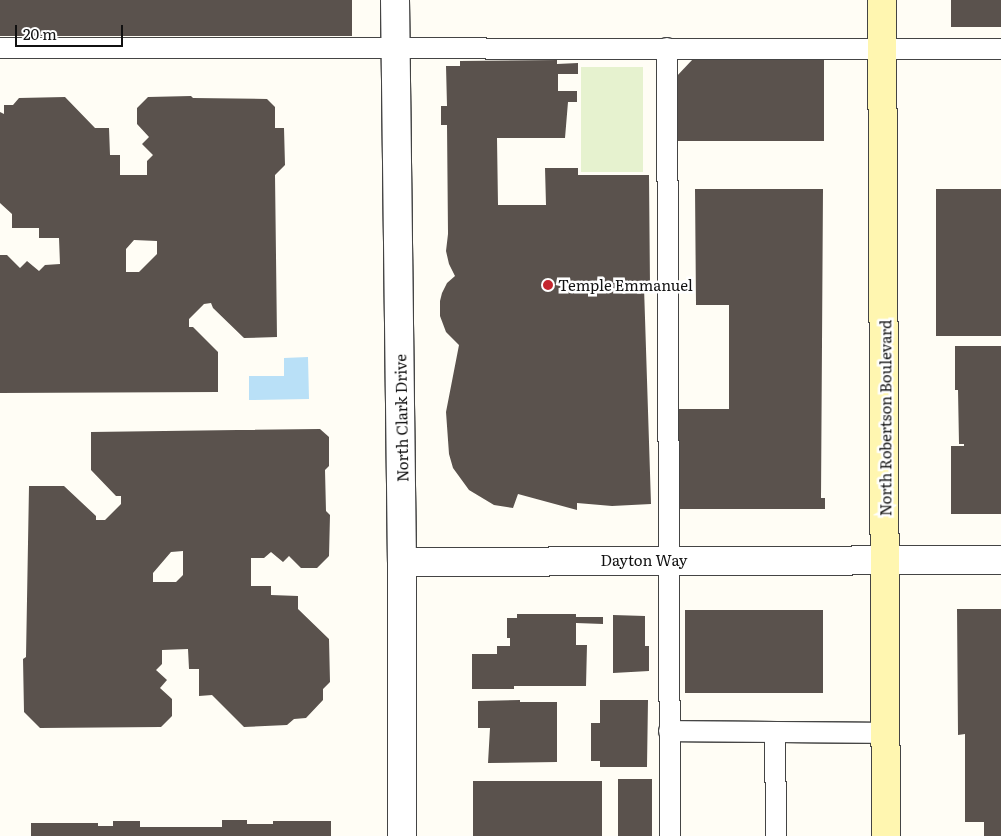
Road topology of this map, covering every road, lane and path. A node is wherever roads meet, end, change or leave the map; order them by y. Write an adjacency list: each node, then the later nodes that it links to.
1 (395, 0): 4 (street, North Clark Drive)
2 (882, 0): 7 (main road, North Robertson Boulevard)
3 (0, 48): 4 (lane)
4 (396, 48): 5 (lane); 11 (street, North Clark Drive)
5 (668, 48): 7 (lane); 9 (lane)
6 (1001, 49): 7 (lane)
7 (883, 50): 8 (main road, North Robertson Boulevard)
8 (885, 559): 9 (street, Dayton Way); 10 (street, Dayton Way); 14 (main road, North Robertson Boulevard)
9 (668, 560): 11 (street, Dayton Way); 12 (lane)
10 (1001, 560)
11 (402, 562): 15 (street, North Clark Drive)
12 (669, 731): 13 (lane); 16 (lane)
13 (775, 733): 14 (lane); 17 (lane)
14 (886, 733): 18 (main road, North Robertson Boulevard)
15 (402, 836)
16 (670, 836)
17 (776, 836)
18 (886, 836)

